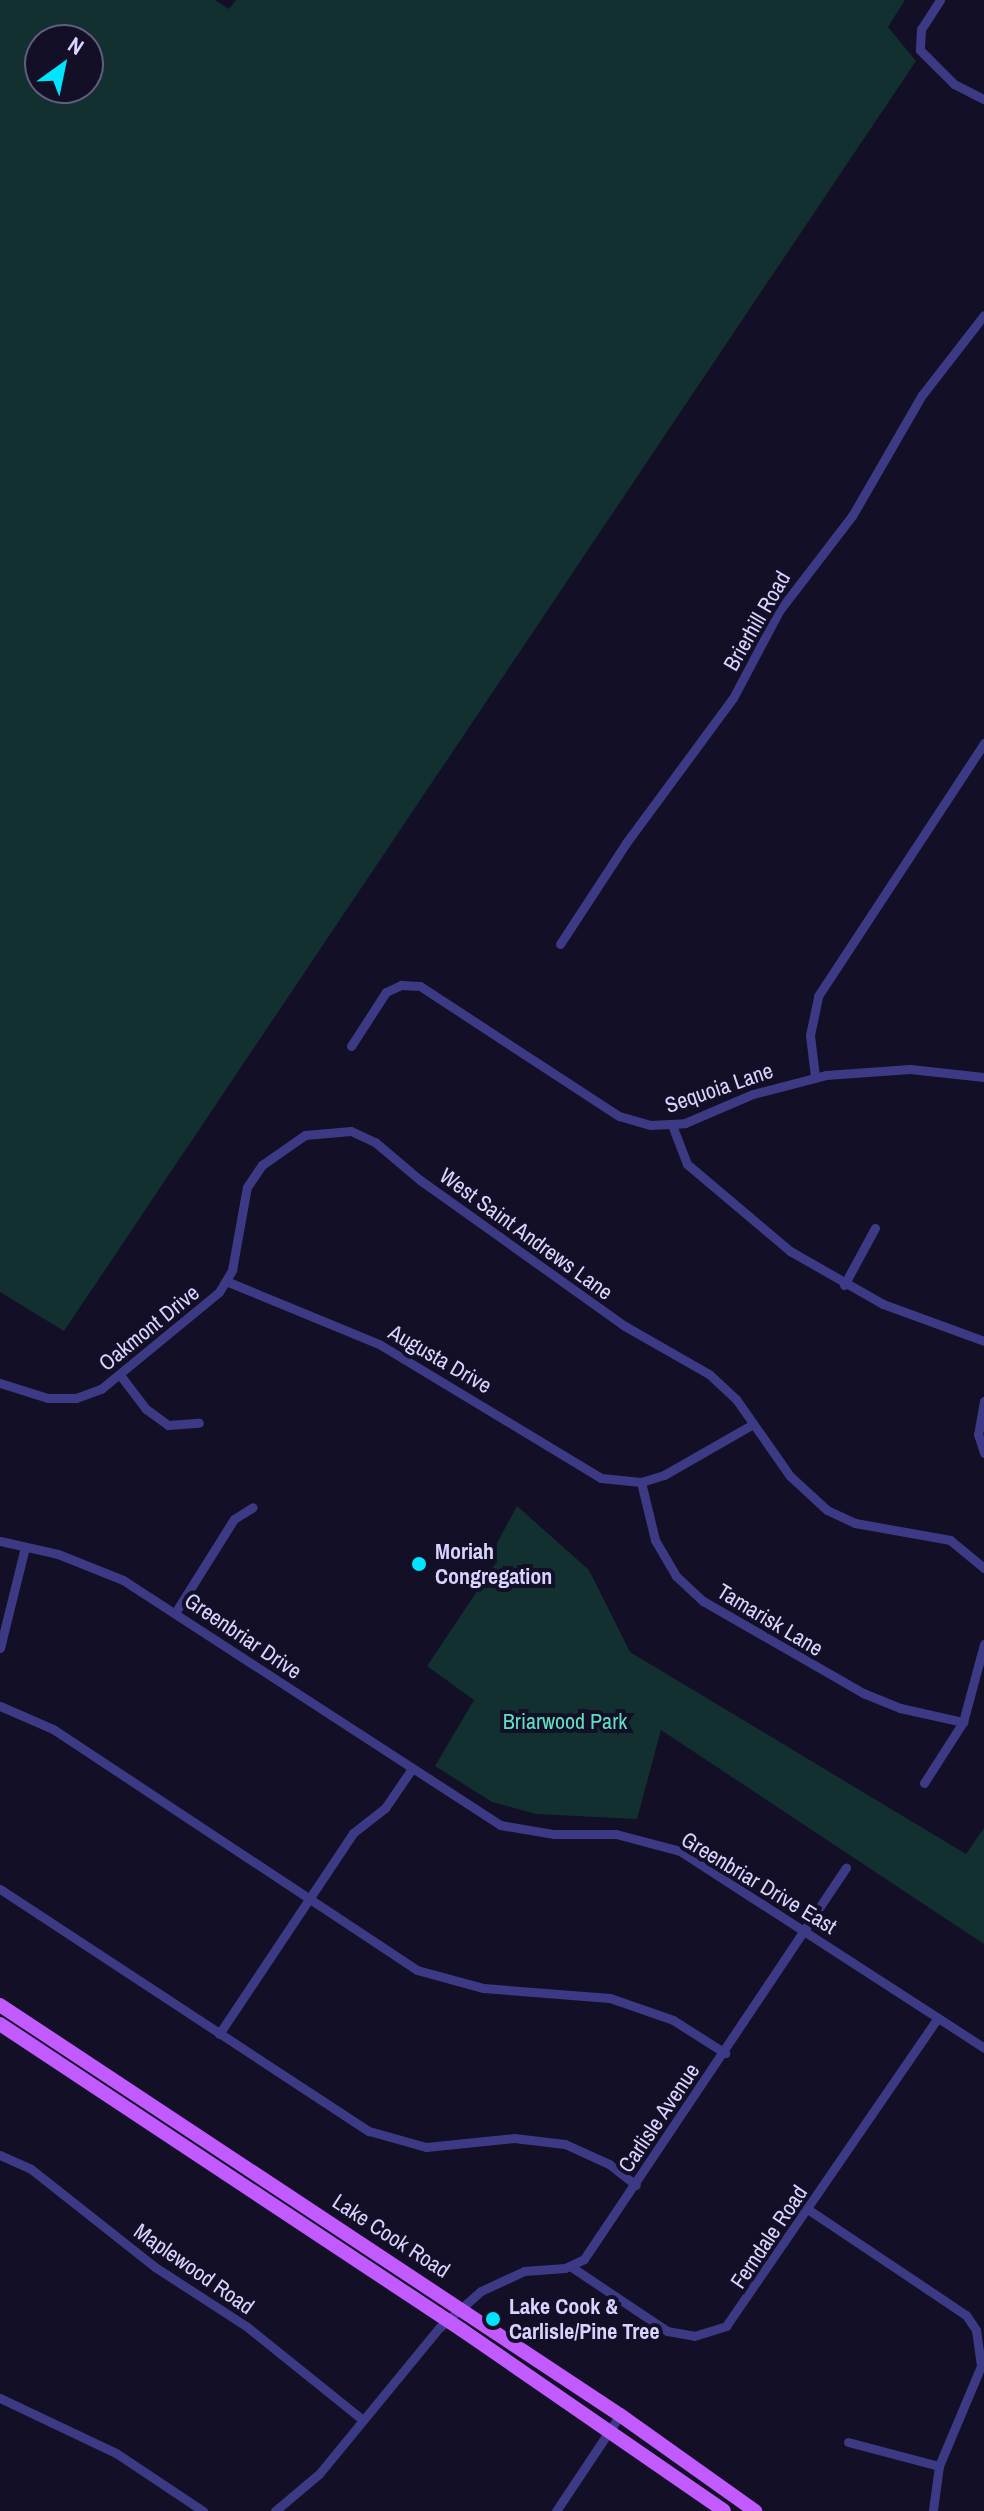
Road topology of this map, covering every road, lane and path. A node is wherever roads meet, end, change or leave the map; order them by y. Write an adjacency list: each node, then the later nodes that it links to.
1 (940, 0): 2 (street)
2 (984, 99)
3 (984, 315): 5 (street, Brierhill Road)
4 (984, 743): 7 (street)
5 (560, 944)
6 (351, 1046): 9 (street, Sequoia Lane)
7 (815, 1077): 8 (street, Sequoia Lane); 9 (street, Sequoia Lane)
8 (984, 1077)
9 (672, 1125): 13 (street)
10 (315, 1132): 12 (street, Oakmont Drive); 19 (street, West Saint Andrews Lane)
11 (875, 1228): 13 (street)
12 (226, 1281): 15 (street, Oakmont Drive); 21 (street, Augusta Drive)
13 (844, 1285): 14 (street)
14 (984, 1341)
15 (120, 1375): 16 (street, Oakmont Drive); 18 (street)
16 (0, 1383)
17 (984, 1401): 20 (street)
18 (199, 1423)
19 (753, 1424): 21 (street); 25 (street, West Saint Andrews Lane)
20 (982, 1451)
21 (641, 1482): 30 (street, Tamarisk Lane)
22 (253, 1507): 26 (street)
23 (0, 1541): 24 (street, Greenbriar Drive)
24 (25, 1547): 26 (street, Greenbriar Drive); 28 (street)
25 (984, 1568)
26 (175, 1613): 31 (street, Greenbriar Drive)
27 (984, 1644): 30 (street)
28 (0, 1648)
29 (0, 1706): 36 (street)
30 (963, 1722): 32 (street)
31 (411, 1770): 33 (street, Greenbriar Drive); 36 (street)
32 (924, 1783)
33 (449, 1795): 37 (street, Greenbriar Drive East)
34 (846, 1867): 37 (street, Carlisle Avenue)
35 (0, 1889): 41 (street)
36 (309, 1899): 41 (street); 43 (street)
37 (806, 1931): 39 (street, Greenbriar Drive East); 43 (street, Carlisle Avenue)
38 (0, 2005): 48 (main road, Lake Cook Road)
39 (938, 2018): 42 (street, Greenbriar Drive East); 46 (street, Ferndale Road)
40 (0, 2024): 49 (main road, Lake Cook Road)
41 (219, 2034): 45 (street)
42 (984, 2048)
43 (725, 2053): 45 (street, Carlisle Avenue)
44 (0, 2155): 52 (street, Maplewood Road)
45 (636, 2185): 47 (street, Carlisle Avenue)
46 (809, 2210): 47 (street, Ferndale Road); 55 (street)
47 (570, 2266): 48 (street)
48 (462, 2309): 49 (street); 51 (main road, Lake Cook Road)
49 (449, 2321): 52 (street); 53 (main road, Lake Cook Road)
50 (0, 2398): 57 (street)
51 (620, 2415): 53 (street); 61 (main road, Lake Cook Road)
52 (363, 2420): 58 (street)
53 (610, 2429): 59 (street); 60 (main road, Lake Cook Road)
54 (848, 2442): 55 (street)
55 (939, 2466): 56 (street)
56 (933, 2510)
57 (203, 2511)
58 (275, 2511)
59 (556, 2511)
60 (724, 2511)
61 (755, 2511)

